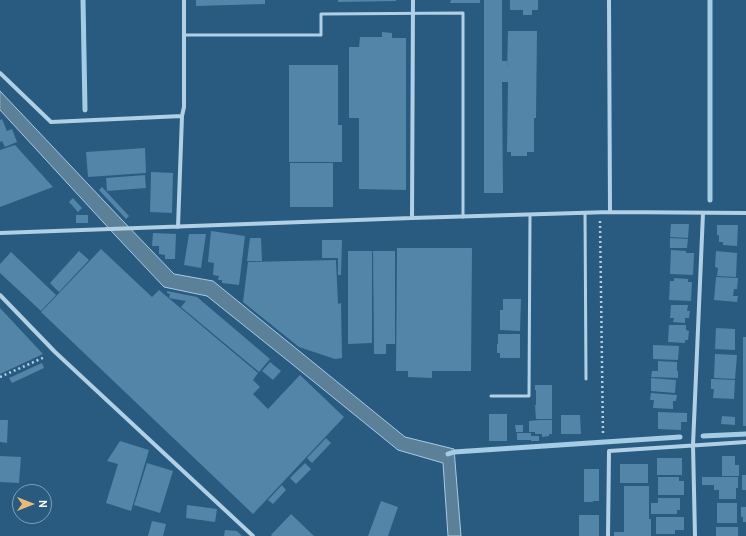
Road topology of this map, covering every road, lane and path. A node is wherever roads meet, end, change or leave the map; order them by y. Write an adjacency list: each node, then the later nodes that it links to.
1 (184, 0): 5 (street)
2 (413, 0): 4 (street)
3 (609, 0): 8 (street)
4 (413, 13): 5 (lane); 14 (lane); 15 (street)
5 (184, 36): 7 (street)
6 (0, 73): 7 (street)
7 (182, 116): 16 (street)
8 (610, 212): 10 (street); 11 (street)
9 (585, 213): 10 (street); 13 (street); 21 (lane)
10 (600, 213): 23 (path)
11 (704, 213): 12 (street); 25 (street)
12 (746, 213)
13 (530, 215): 14 (street); 22 (lane)
14 (463, 217): 15 (street)
15 (412, 218): 16 (street)
16 (178, 227): 17 (street)
17 (0, 233)
18 (0, 295): 19 (street)
19 (55, 352): 20 (path); 26 (street)
20 (0, 377)
21 (586, 379)
22 (491, 396)
23 (603, 435)
24 (746, 442): 25 (street)
25 (693, 445): 27 (street); 28 (street)
26 (253, 536)
27 (608, 536)
28 (695, 536)

